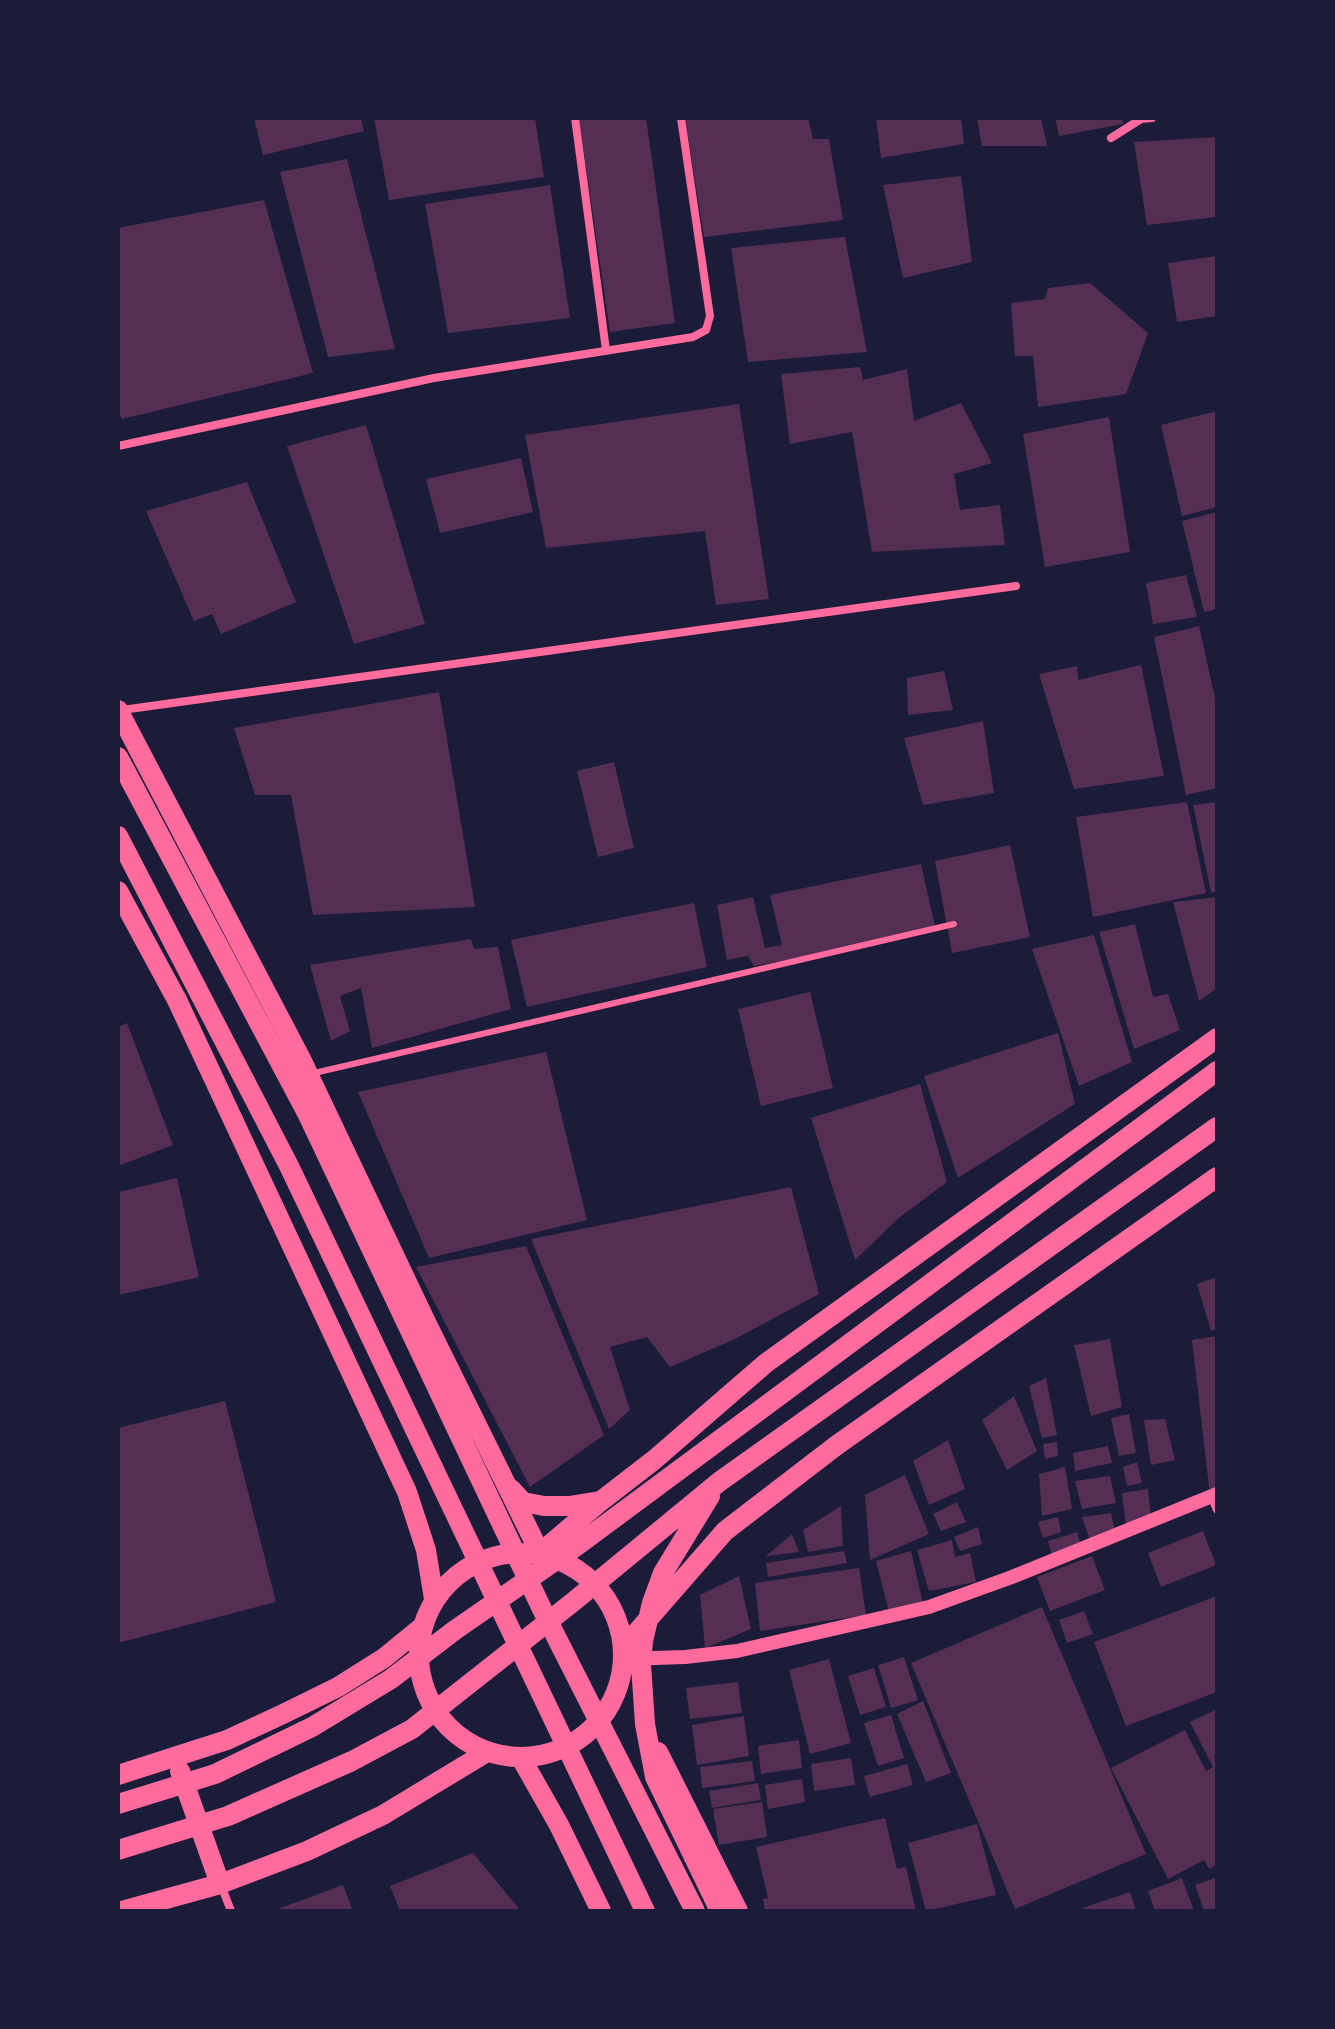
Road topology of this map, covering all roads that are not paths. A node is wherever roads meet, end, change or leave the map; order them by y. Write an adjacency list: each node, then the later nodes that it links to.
1 (575, 118): 5 (street)
2 (681, 118): 5 (street)
3 (1152, 118): 4 (street)
4 (1111, 138)
5 (606, 350): 6 (street)
6 (118, 446)
7 (1016, 586): 8 (street)
8 (118, 710): 15 (main road)
9 (118, 757): 37 (main road)
10 (118, 836): 36 (main road)
11 (118, 891): 23 (main road)
12 (954, 924): 15 (lane)
13 (1217, 1038): 21 (main road)
14 (1217, 1071): 30 (main road)
15 (309, 1075): 19 (main road)
16 (1217, 1127): 18 (main road)
17 (1217, 1177): 25 (main road)
18 (719, 1482): 31 (main road); 38 (main road)
19 (505, 1483): 21 (main road); 22 (main road)
20 (1215, 1500): 25 (street)
21 (601, 1501): 22 (main road)
22 (540, 1553): 23 (main road); 25 (main road)
23 (434, 1599): 24 (main road)
24 (422, 1627): 26 (main road); 27 (main road)
25 (623, 1661): 28 (main road); 39 (main road)
26 (487, 1752): 28 (main road); 32 (main road)
27 (175, 1758): 29 (main road); 32 (main road)
28 (521, 1758): 35 (main road)
29 (118, 1775)
30 (118, 1804)
31 (118, 1850)
32 (220, 1884): 33 (main road); 34 (street)
33 (122, 1911)
34 (231, 1911)
35 (601, 1911)
36 (645, 1911)
37 (695, 1911)
38 (720, 1911)
39 (738, 1911)

